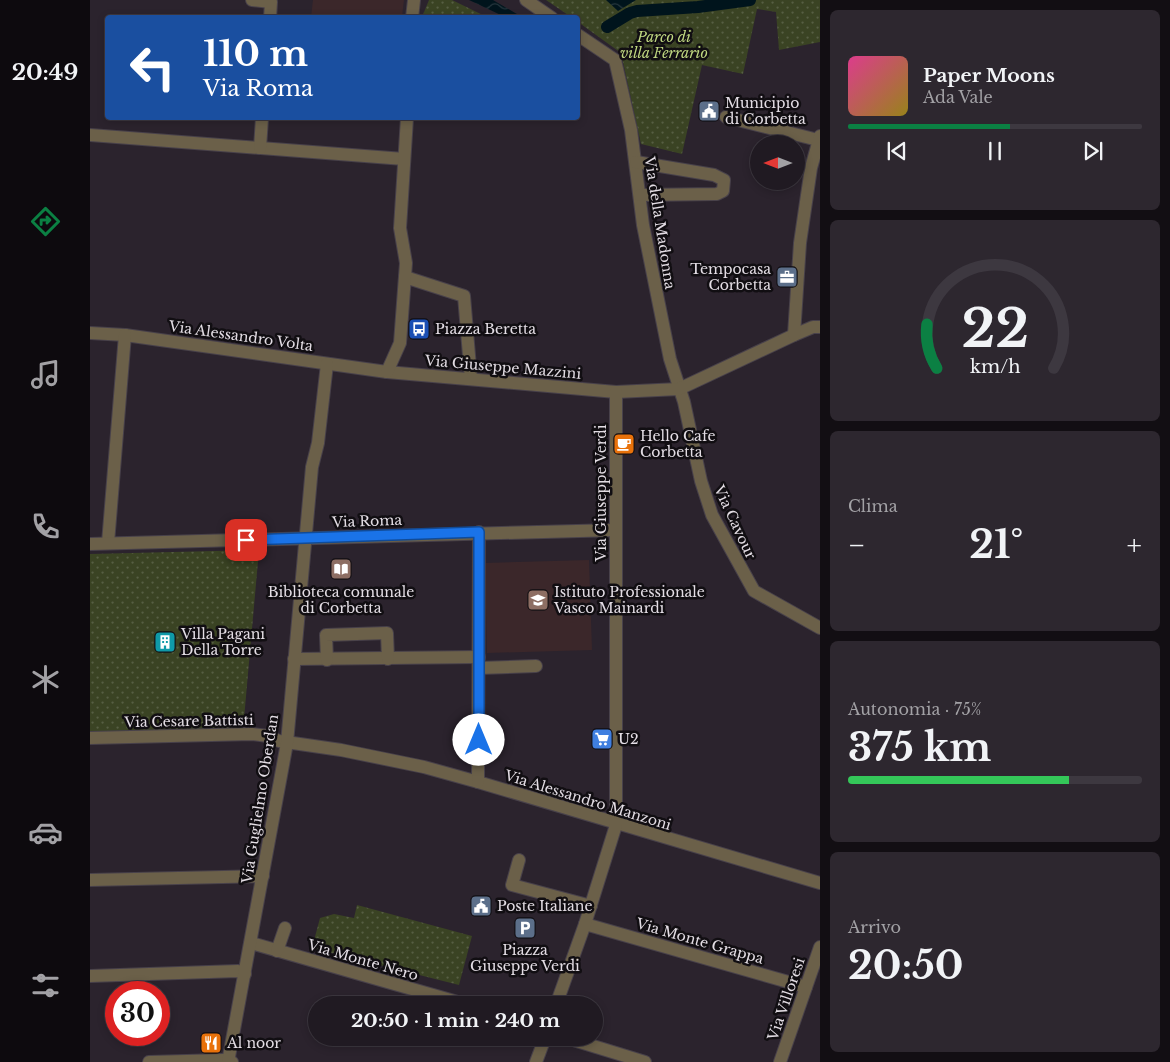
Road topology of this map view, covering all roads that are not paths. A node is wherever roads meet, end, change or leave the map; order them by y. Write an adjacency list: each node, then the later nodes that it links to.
1 (252, 0): 4 (street)
2 (414, 0): 5 (street)
3 (526, 0): 6 (street)
4 (270, 15)
5 (412, 15)
6 (548, 15)
7 (580, 36): 15 (street, Via della Madonna)
8 (726, 117): 12 (street)
9 (262, 120): 13 (street)
10 (407, 120): 14 (street)
11 (90, 135): 13 (street)
12 (819, 138): 21 (street)
13 (260, 148): 14 (street)
14 (404, 159): 17 (street)
15 (636, 162): 16 (street, Via della Madonna); 16 (street)
16 (640, 195): 25 (street, Via della Madonna)
17 (405, 277): 23 (street); 24 (street)
18 (820, 327): 21 (street)
19 (90, 333): 20 (street, Via Alessandro Volta)
20 (125, 335): 22 (street, Via Alessandro Volta); 30 (street)
21 (794, 335): 25 (street)
22 (327, 364): 23 (street, Via Alessandro Volta); 29 (street, Via Guglielmo Oberdan)
23 (387, 372): 24 (street, Via Giuseppe Mazzini)
24 (471, 379): 26 (street, Via Giuseppe Mazzini)
25 (678, 389): 26 (street, Via Giuseppe Mazzini); 32 (street, Via Cavour)
26 (616, 392): 27 (street, Via Giuseppe Verdi)
27 (616, 530): 28 (street, Via Roma); 41 (street, Via Giuseppe Verdi)
28 (479, 532): 29 (street, Via Roma); 36 (street)
29 (306, 538): 30 (street, Via Roma); 34 (street, Via Guglielmo Oberdan)
30 (108, 543): 31 (street, Via Roma)
31 (90, 544)
32 (820, 628)
33 (388, 659): 35 (street); 35 (street); 36 (street)
34 (294, 660): 35 (street); 39 (street, Via Guglielmo Oberdan)
35 (327, 660)
36 (479, 663): 37 (street); 40 (street)
37 (536, 666)
38 (90, 738): 39 (street, Via Cesare Battisti)
39 (287, 742): 40 (street, Via Alessandro Manzoni); 43 (street, Via Guglielmo Oberdan)
40 (478, 782): 41 (street, Via Alessandro Manzoni)
41 (616, 825): 45 (street, Via Alessandro Manzoni); 46 (street, Via Giuseppe Verdi)
42 (518, 860): 46 (street)
43 (263, 876): 44 (street); 49 (street, Via Guglielmo Oberdan)
44 (90, 880)
45 (820, 883)
46 (591, 906): 47 (street, Via Giuseppe Verdi)
47 (585, 924): 54 (street, Via Monte Grappa); 56 (street, Via Giuseppe Verdi)
48 (284, 928): 51 (street)
49 (251, 943): 51 (street, Via Monte Nero); 52 (street, Via Guglielmo Oberdan)
50 (820, 947): 54 (street, Via Villoresi)
51 (277, 952): 55 (street, Via Monte Nero)
52 (245, 974): 53 (street); 60 (street, Via Guglielmo Oberdan)
53 (90, 976)
54 (806, 987): 63 (street, Via Villoresi)
55 (436, 996)
56 (559, 996)
57 (542, 1046): 61 (street)
58 (593, 1046): 62 (street)
59 (149, 1062): 60 (street)
60 (229, 1062)
61 (536, 1062)
62 (645, 1062)
63 (780, 1062)

